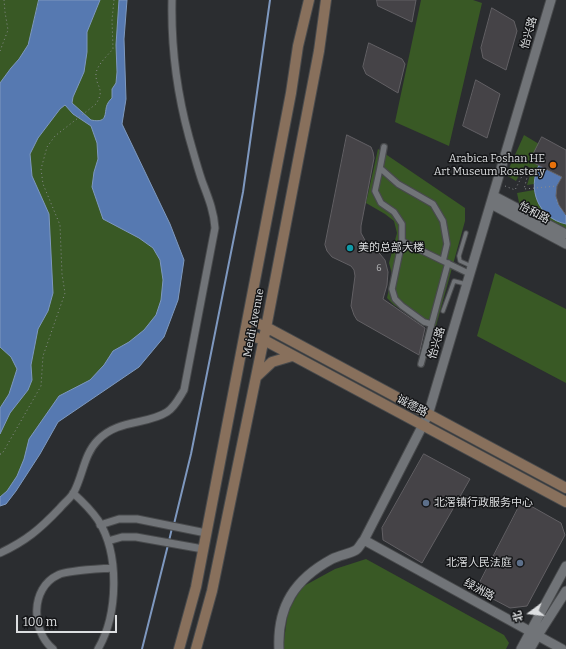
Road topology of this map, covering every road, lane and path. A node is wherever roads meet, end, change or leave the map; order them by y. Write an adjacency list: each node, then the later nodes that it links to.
1 (4, 0): 10 (path)
2 (114, 0): 35 (path)
3 (172, 0): 38 (street)
4 (303, 0): 9 (main road)
5 (309, 0): 9 (main road, Meidi Avenue)
6 (326, 0): 11 (main road, Meidi Avenue)
7 (333, 0): 11 (main road)
8 (551, 0): 14 (street, 怡兴路)
9 (298, 46): 25 (main road, Meidi Avenue)
10 (0, 51)
11 (319, 51): 27 (main road, Meidi Avenue)
12 (384, 147): 13 (street)
13 (380, 168): 19 (street); 21 (street)
14 (498, 182): 15 (path); 16 (street, 怡兴路)
15 (557, 186)
16 (492, 200): 18 (street, 怡和路); 20 (street, 怡和路); 22 (street, 怡兴路)
17 (466, 233): 22 (lane)
18 (566, 234)
19 (402, 241): 21 (street); 26 (street)
20 (566, 244)
21 (446, 262): 22 (street); 26 (street)
22 (471, 270): 23 (street, 怡兴路)
23 (467, 284): 24 (lane); 33 (street, 怡兴路)
24 (443, 311)
25 (248, 319): 27 (main road, 诚德路); 28 (main road, Meidi Avenue)
26 (431, 324): 31 (street)
27 (266, 327): 29 (main road, Meidi Avenue); 33 (main road, 诚德路)
28 (245, 334): 29 (main road, 诚德路); 42 (main road, Meidi Avenue)
29 (264, 340): 30 (main road, 诚德路); 32 (main road, Meidi Avenue)
30 (292, 356): 32 (main road); 34 (main road, 诚德路)
31 (421, 364)
32 (256, 377): 54 (main road, Meidi Avenue)
33 (428, 415): 34 (street, 怡兴路); 36 (main road, 诚德路)
34 (423, 426): 37 (main road, 诚德路); 43 (street, 怡兴路)
35 (0, 454)
36 (563, 486)
37 (547, 491): 39 (main road, 诚德路); 40 (main road)
38 (74, 493): 41 (street); 46 (street)
39 (566, 502)
40 (566, 509)
41 (100, 525): 42 (street); 44 (street)
42 (206, 533): 45 (main road, Meidi Avenue)
43 (364, 540): 50 (street, 绿洲路); 55 (street, 怡兴路)
44 (108, 541): 45 (street); 48 (street)
45 (203, 549): 53 (main road, Meidi Avenue)
46 (0, 553)
47 (566, 566): 50 (street)
48 (113, 568): 51 (street); 52 (street)
49 (566, 591): 50 (street)
50 (534, 633): 56 (street); 57 (street); 58 (street, 绿洲路)
51 (53, 649)
52 (98, 649)
53 (179, 649)
54 (196, 649)
55 (279, 649)
56 (521, 649)
57 (530, 649)
58 (562, 649)

